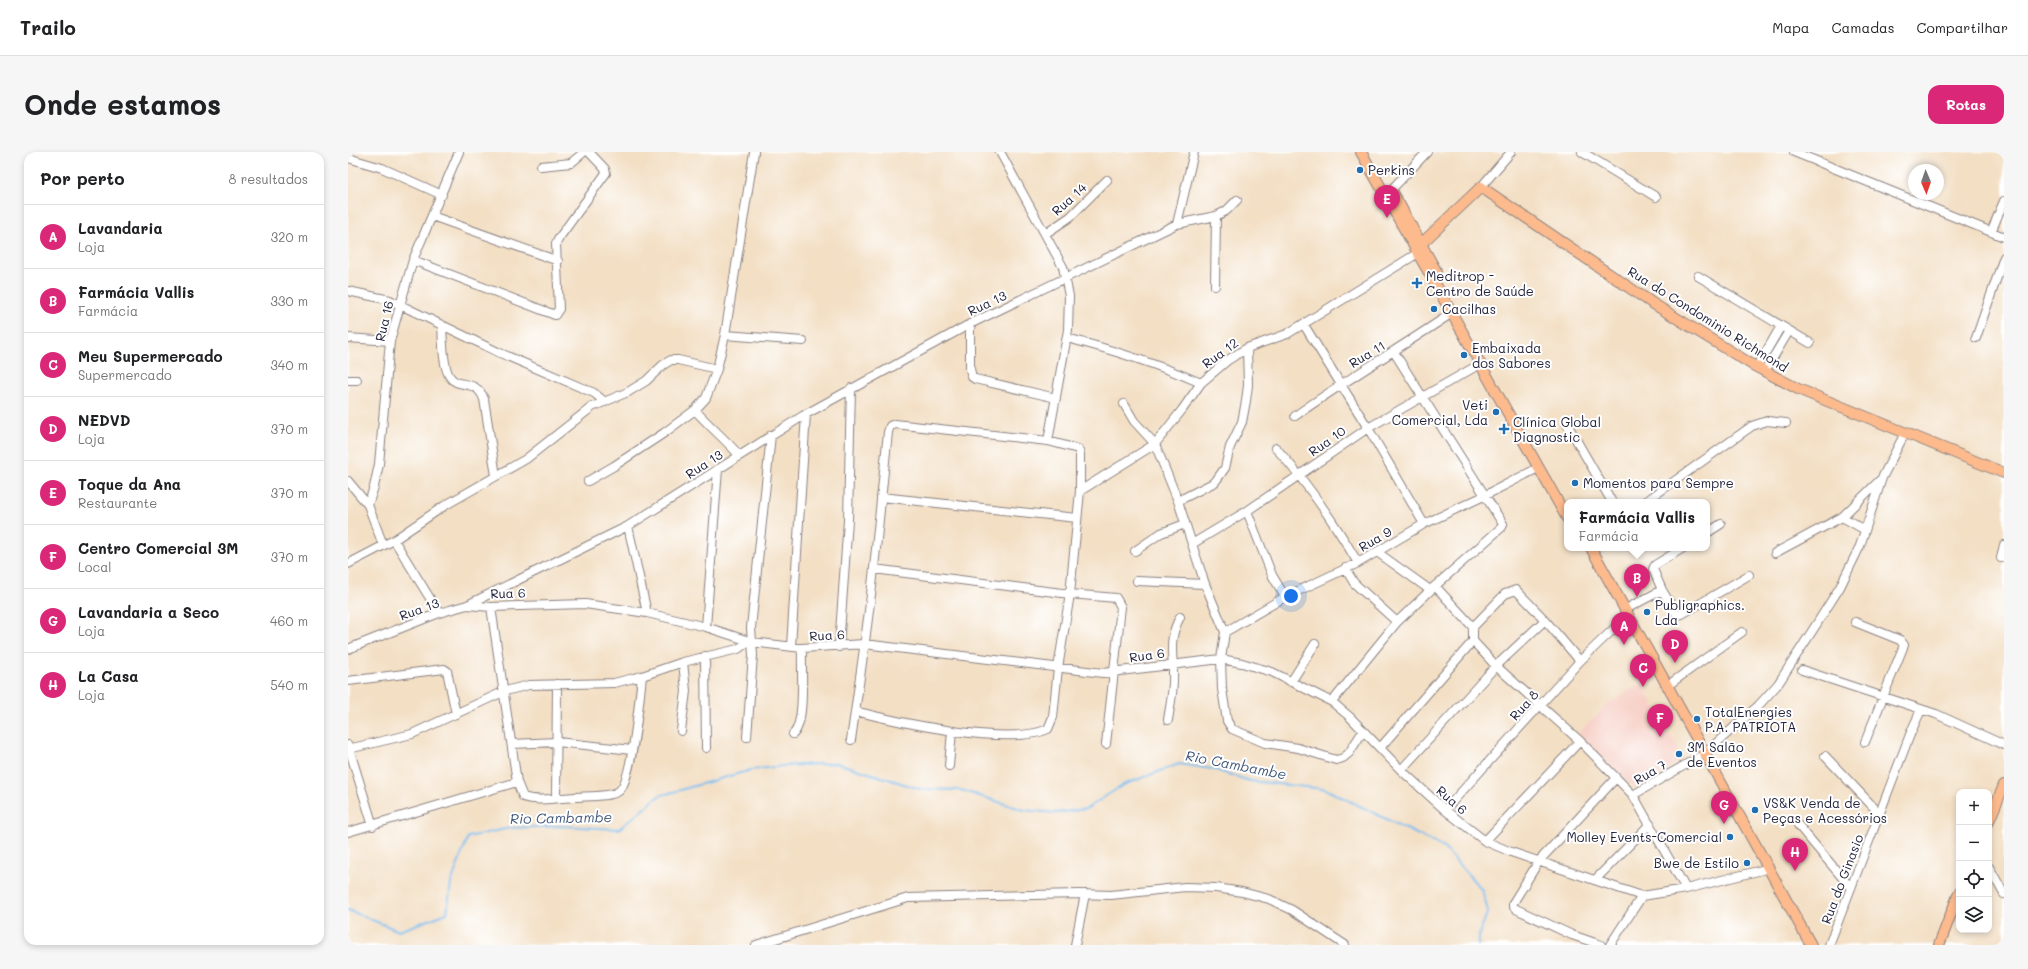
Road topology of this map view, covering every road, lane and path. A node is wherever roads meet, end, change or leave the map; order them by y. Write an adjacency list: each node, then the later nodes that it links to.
1 (459, 152): 18 (street, Rua 16)
2 (584, 152): 14 (street)
3 (589, 152): 31 (street)
4 (754, 152): 43 (street)
5 (1000, 152): 26 (street)
6 (1194, 152): 24 (street)
7 (1362, 152): 28 (main road)
8 (1368, 152): 17 (main road)
9 (1427, 152): 17 (street)
10 (1511, 152): 16 (street)
11 (1582, 152): 19 (street)
12 (1794, 152): 25 (street)
13 (348, 158): 18 (street)
14 (541, 166)
15 (1107, 180): 26 (street, Rua 14)
16 (1481, 187): 28 (main road); 53 (main road, Rua do Condominio Richmond)
17 (1391, 190): 28 (main road)
18 (442, 195): 22 (street, Rua 16)
19 (1656, 197)
20 (1237, 200): 23 (street)
21 (2004, 201): 25 (street)
22 (432, 216): 30 (street, Rua 16); 31 (street)
23 (1216, 216): 24 (street, Rua 13); 34 (street)
24 (1177, 224): 33 (street, Rua 13)
25 (1991, 232): 27 (street)
26 (1045, 234): 33 (street)
27 (2004, 237)
28 (1420, 248): 37 (main road); 40 (street, Rua 12); 89 (main road)
29 (2004, 257): 46 (street)
30 (413, 260): 31 (street); 36 (street, Rua 16)
31 (558, 261)
32 (1698, 276): 41 (street)
33 (1065, 280): 38 (street, Rua 13); 45 (street)
34 (1215, 286)
35 (348, 291): 36 (street)
36 (400, 305): 39 (street); 47 (street, Rua 16)
37 (1452, 313): 51 (street, Rua 11); 52 (main road)
38 (970, 324): 59 (street, Rua 13); 60 (street)
39 (442, 325): 62 (street); 80 (street)
40 (1304, 325): 50 (street, Rua 12); 58 (street)
41 (1781, 326): 42 (street); 53 (street)
42 (1789, 331): 49 (street); 53 (street)
43 (725, 335): 48 (street); 54 (street)
44 (348, 338): 47 (street)
45 (1067, 338): 57 (street); 60 (street)
46 (1976, 338)
47 (390, 341): 91 (street, Rua 16)
48 (803, 341)
49 (1810, 343)
50 (1247, 348): 57 (street, Rua 12); 90 (street)
51 (1394, 352): 58 (street, Rua 11); 61 (street)
52 (1480, 364): 61 (street, Rua 10); 76 (main road)
53 (1759, 364): 70 (main road, Rua do Condominio Richmond)
54 (717, 369): 62 (street); 64 (street)
55 (348, 380): 56 (street)
56 (357, 380)
57 (1201, 383): 73 (street, Rua 12)
58 (1341, 384): 66 (street, Rua 11); 69 (street)
59 (851, 388): 65 (street, Rua 13); 142 (street)
60 (1056, 398): 72 (street)
61 (1422, 398): 69 (street, Rua 10); 85 (street)
62 (605, 402): 80 (street)
63 (1124, 404): 73 (street)
64 (695, 410): 75 (street); 83 (street)
65 (806, 414): 71 (street, Rua 13); 141 (street)
66 (1295, 416)
67 (1786, 423): 88 (street)
68 (1567, 424): 87 (street)
69 (1368, 428): 79 (street, Rua 10); 97 (street)
70 (1904, 433): 78 (main road, Rua do Condominio Richmond); 81 (street)
71 (771, 435): 75 (street, Rua 13); 138 (street)
72 (1048, 441): 84 (street); 86 (street)
73 (1155, 444): 84 (street, Rua 12); 90 (street)
74 (1276, 448): 79 (street)
75 (739, 455): 77 (street, Rua 13)
76 (1538, 468): 85 (street, Rua 9); 93 (main road)
77 (718, 469): 99 (street, Rua 13); 133 (street)
78 (2004, 473)
79 (1300, 475): 92 (street, Rua 10); 113 (street)
80 (496, 476): 102 (street)
81 (1882, 478): 94 (street); 100 (street, Rua 7)
82 (348, 481): 91 (street)
83 (588, 481)
84 (1080, 491): 95 (street)
85 (1484, 496): 97 (street, Rua 9); 120 (street)
86 (880, 497): 95 (street); 116 (street)
87 (1610, 499)
88 (1649, 499)
89 (1564, 500)
90 (1178, 501): 96 (street)
91 (368, 505): 104 (street)
92 (1247, 511): 103 (street, Rua 10); 123 (street)
93 (1564, 513)
94 (1842, 517): 100 (street); 111 (street)
95 (1077, 518): 122 (street)
96 (1185, 524): 103 (street); 106 (street)
97 (1424, 524): 110 (street, Rua 9)
98 (1721, 524): 101 (street)
99 (628, 526): 124 (street, Rua 13); 127 (street)
100 (1865, 530): 183 (street, Rua 7)
101 (1710, 531)
102 (394, 540): 104 (street); 126 (street)
103 (1192, 544): 119 (street)
104 (383, 545): 114 (street)
105 (2004, 545): 112 (street)
106 (1135, 551)
107 (1586, 551): 128 (main road)
108 (1592, 551): 128 (main road)
109 (1678, 551): 121 (street)
110 (1377, 552): 113 (street, Rua 9); 120 (street)
111 (1775, 553)
112 (2000, 558)
113 (1358, 562): 115 (street, Rua 9)
114 (348, 564)
115 (1345, 568): 123 (street, Rua 9); 131 (street)
116 (874, 569): 122 (street); 139 (street)
117 (1749, 575): 121 (street)
118 (1137, 581): 119 (street)
119 (1205, 584): 135 (street)
120 (1432, 588): 131 (street); 134 (street)
121 (1662, 590): 128 (street, Rua 8)
122 (1070, 594): 151 (street); 153 (street)
123 (1285, 597): 135 (street, Rua 9)
124 (467, 605): 125 (street, Rua 6); 126 (street, Rua 13)
125 (491, 607): 127 (street, Rua 6); 159 (street)
126 (439, 613): 144 (street, Rua 13)
127 (647, 613): 133 (street, Rua 6)
128 (1624, 614): 147 (street, Rua 8); 158 (main road); 183 (main road)
129 (1180, 617): 149 (street)
130 (1545, 620): 134 (street); 147 (street); 150 (street)
131 (1398, 622): 161 (street)
132 (1855, 622): 160 (street)
133 (706, 627): 138 (street, Rua 6)
134 (1473, 627): 137 (street)
135 (1225, 632): 146 (street)
136 (1742, 632): 158 (street)
137 (1473, 641): 150 (street); 181 (street)
138 (750, 642): 141 (street, Rua 6); 145 (street); 171 (street)
139 (864, 644): 142 (street, Rua 6); 151 (street, Rua 6); 164 (street)
140 (1315, 644): 156 (street)
141 (791, 646): 143 (street, Rua 6)
142 (839, 647): 143 (street, Rua 6)
143 (802, 648): 170 (street)
144 (348, 649)
145 (705, 656): 148 (street); 180 (street)
146 (1221, 659): 149 (street, Rua 6); 156 (street, Rua 6); 169 (street)
147 (1580, 661): 162 (street, Rua 8)
148 (683, 662): 154 (street); 167 (street)
149 (1172, 664): 153 (street, Rua 6); 166 (street)
150 (1496, 666): 162 (street); 186 (street)
151 (1058, 668): 153 (street, Rua 6); 168 (street)
152 (1802, 670): 160 (street)
153 (1114, 672): 177 (street)
154 (642, 676): 157 (street); 182 (street)
155 (348, 682): 165 (street)
156 (1291, 682): 161 (street, Rua 6)
157 (557, 684): 159 (street); 174 (street)
158 (1667, 686): 183 (main road)
159 (504, 691): 165 (street); 176 (street)
160 (1884, 698): 163 (street); 175 (street)
161 (1332, 702): 169 (street, Rua 6)
162 (1541, 705): 173 (street); 192 (street, Rua 8)
163 (1921, 710): 178 (street); 193 (street, Rua do Ginasio)
164 (855, 711): 168 (street); 172 (street)
165 (456, 714): 179 (street)
166 (1168, 720)
167 (681, 731)
168 (952, 731): 185 (street)
169 (1363, 731): 181 (street, Rua 6)
170 (793, 734)
171 (747, 737)
172 (851, 740)
173 (1580, 741): 187 (street); 199 (street)
174 (557, 742): 176 (street); 182 (street); 191 (street)
175 (1865, 742)
176 (512, 744): 188 (street)
177 (1106, 744)
178 (2004, 745)
179 (349, 747): 197 (street)
180 (706, 748)
181 (1380, 748): 186 (street, Rua 6)
182 (632, 750): 191 (street)
183 (1702, 755): 190 (street, Rua 7); 201 (main road); 216 (main road)
184 (1825, 756): 193 (street)
185 (949, 766)
186 (1401, 770): 192 (street, Rua 6)
187 (1616, 778): 190 (street); 200 (street)
188 (517, 782): 191 (street); 197 (street)
189 (2004, 785): 194 (main road)
190 (1634, 795): 195 (street)
191 (556, 798)
192 (1445, 810): 199 (street, Rua 6)
193 (1880, 814): 204 (street, Rua do Ginasio)
194 (1992, 814)
195 (1650, 824): 203 (street); 205 (street)
196 (1798, 825): 204 (street)
197 (373, 826): 198 (street)
198 (348, 832)
199 (1485, 841): 200 (street, Rua 6)
200 (1540, 861): 203 (street, Rua 6); 213 (street)
201 (1762, 870): 205 (street, Rua 6); 215 (main road)
202 (1992, 872): 207 (street)
203 (1595, 880): 208 (street, Rua 6)
204 (1851, 888): 217 (street, Rua do Ginasio)
205 (1686, 889): 208 (street, Rua 6)
206 (1085, 894): 210 (street); 211 (street); 212 (street)
207 (2004, 894)
208 (1642, 896): 214 (street)
209 (1957, 897): 218 (main road)
210 (756, 945)
211 (1075, 945)
212 (1345, 945)
213 (1601, 945)
214 (1610, 945)
215 (1804, 945)
216 (1811, 945)
217 (1829, 945)
218 (1939, 945)

